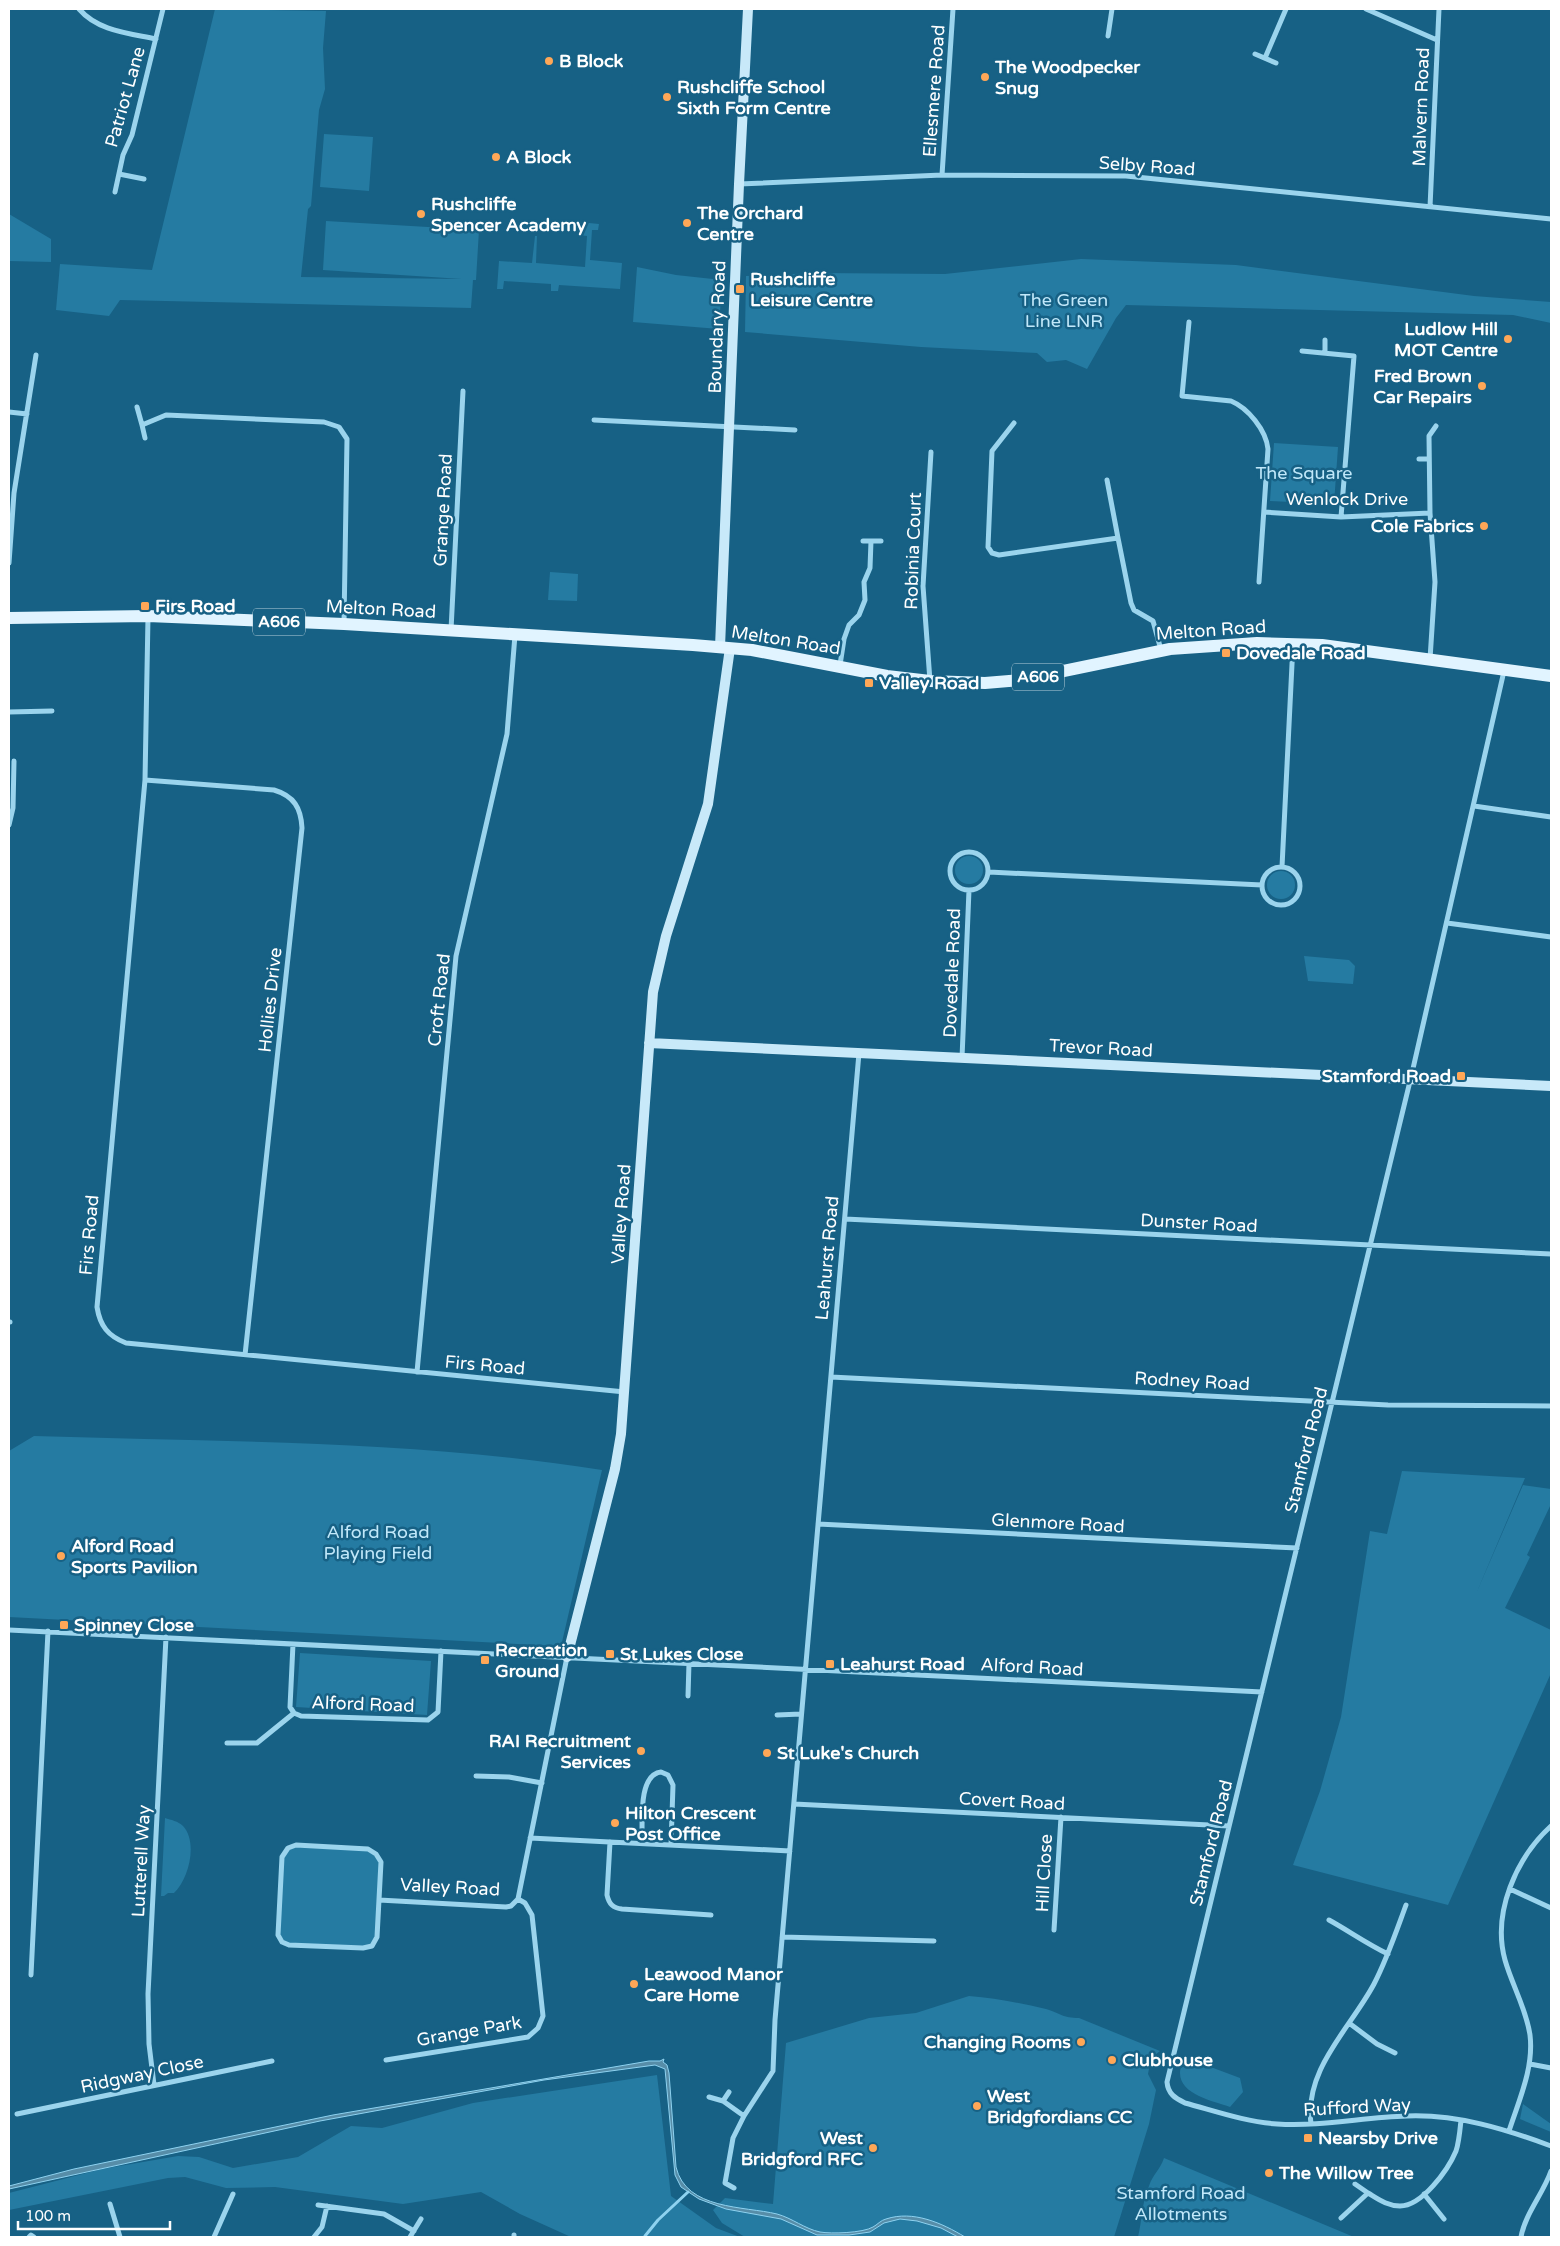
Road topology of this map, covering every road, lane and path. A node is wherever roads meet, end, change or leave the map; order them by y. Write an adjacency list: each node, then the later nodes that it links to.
1 (79, 9): 10 (street)
2 (163, 9): 10 (street, Patriot Lane)
3 (748, 9): 18 (street, Boundary Road)
4 (953, 9): 16 (street, Ellesmere Road)
5 (1112, 9): 9 (street)
6 (1286, 9): 13 (street)
7 (1366, 9): 11 (street)
8 (1439, 9): 11 (street, Malvern Road)
9 (1108, 36)
10 (156, 39): 15 (street, Patriot Lane)
11 (1438, 40): 20 (street, Malvern Road)
12 (1255, 54): 13 (street)
13 (1265, 58): 14 (street)
14 (1276, 63)
15 (119, 174): 17 (street); 19 (street, Patriot Lane)
16 (942, 175): 18 (street, Selby Road); 20 (street, Selby Road)
17 (144, 179)
18 (739, 184): 34 (street, Boundary Road)
19 (114, 192)
20 (1430, 207): 21 (street, Selby Road)
21 (1551, 219)
22 (1189, 322): 42 (street, Wenlock Drive)
23 (1325, 340): 25 (street)
24 (1302, 351): 25 (street)
25 (1325, 353): 44 (street)
26 (36, 355): 30 (street)
27 (463, 390): 54 (street, Grange Road)
28 (137, 407): 33 (street)
29 (9, 412): 30 (street)
30 (27, 414): 49 (street)
31 (594, 420): 34 (street)
32 (1014, 423): 45 (street)
33 (142, 425): 37 (street); 53 (street)
34 (729, 426): 36 (street); 57 (street, Boundary Road)
35 (1436, 426): 40 (street)
36 (795, 430)
37 (145, 438)
38 (931, 452): 63 (street, Robinia Court)
39 (1419, 459): 40 (street)
40 (1429, 459): 43 (street)
41 (1107, 480): 45 (street)
42 (1264, 512): 44 (street, Wenlock Drive); 50 (street, Wenlock Drive)
43 (1430, 513): 44 (street, Wenlock Drive); 59 (street)
44 (1341, 516)
45 (1118, 538): 58 (street)
46 (863, 541): 47 (street)
47 (871, 541): 48 (street); 60 (street)
48 (881, 541)
49 (9, 563)
50 (1259, 582)
51 (148, 616): 52 (main road, Melton Road / A606); 53 (main road, Melton Road / A606); 67 (street, Firs Road)
52 (9, 618)
53 (344, 624): 54 (main road, Melton Road / A606)
54 (451, 631): 55 (main road, Melton Road / A606)
55 (515, 634): 57 (main road, Melton Road / A606); 87 (street, Croft Road)
56 (1293, 643): 58 (main road, Melton Road / A606); 59 (main road, Melton Road / A606); 72 (street)
57 (725, 648): 60 (main road, Melton Road / A606); 78 (street, Valley Road)
58 (1161, 650): 63 (main road, Melton Road / A606)
59 (1430, 659): 61 (main road, Melton Road / A606)
60 (839, 667): 63 (main road, Melton Road / A606)
61 (1505, 671): 62 (main road, Melton Road / A606); 69 (street, Stamford Road)
62 (1551, 676)
63 (930, 681)
64 (52, 711): 65 (street)
65 (9, 712)
66 (14, 761): 68 (street)
67 (146, 780): 86 (street, Firs Road); 86 (street, Hollies Drive)
68 (11, 782): 71 (street)
69 (1474, 806): 70 (street); 76 (street, Stamford Road)
70 (1551, 817)
71 (9, 825)
72 (1282, 867): 74 (street); 74 (street)
73 (989, 872): 74 (street); 75 (street, Dovedale Road); 75 (street, Dovedale Road)
74 (1262, 885)
75 (969, 890): 80 (street, Dovedale Road)
76 (1446, 923): 77 (street); 81 (street, Stamford Road)
77 (1551, 937)
78 (649, 1043): 79 (street, Trevor Road); 89 (street, Valley Road)
79 (859, 1053): 80 (street, Trevor Road); 83 (street, Leahurst Road)
80 (962, 1058): 81 (street, Trevor Road)
81 (1411, 1079): 82 (street, Trevor Road); 84 (street, Stamford Road)
82 (1551, 1086)
83 (845, 1220): 84 (street, Dunster Road); 88 (street, Leahurst Road)
84 (1370, 1245): 85 (street, Dunster Road); 90 (street, Stamford Road)
85 (1551, 1254)
86 (245, 1355): 87 (street, Firs Road)
87 (417, 1372): 89 (street, Firs Road)
88 (831, 1378): 90 (street, Rodney Road); 92 (street, Leahurst Road)
89 (626, 1392): 99 (street, Valley Road)
90 (1332, 1402): 91 (street, Rodney Road); 93 (street, Stamford Road)
91 (1551, 1406)
92 (818, 1524): 93 (street, Glenmore Road); 101 (street, Leahurst Road)
93 (1297, 1548): 102 (street, Stamford Road)
94 (9, 1630): 95 (street, Alford Road)
95 (48, 1632): 96 (street, Alford Road); 130 (street)
96 (166, 1637): 97 (street, Alford Road); 137 (street, Lutterell Way)
97 (293, 1644): 98 (street, Alford Road); 104 (street, Alford Road)
98 (441, 1651): 99 (street, Alford Road); 104 (street, Alford Road)
99 (567, 1657): 100 (street, Alford Road); 109 (street, Valley Road)
100 (689, 1663): 101 (street, Alford Road); 103 (street)
101 (806, 1669): 102 (street, Alford Road); 105 (street, Leahurst Road)
102 (1262, 1692): 112 (street, Stamford Road)
103 (688, 1696)
104 (294, 1713): 107 (street)
105 (802, 1714): 106 (street); 110 (street, Leahurst Road)
106 (777, 1715)
107 (227, 1743)
108 (476, 1776): 109 (street)
109 (542, 1783): 114 (street, Valley Road)
110 (794, 1804): 111 (street, Covert Road); 118 (street, Leahurst Road)
111 (1060, 1817): 112 (street, Covert Road); 126 (street, Hill Close)
112 (1229, 1826): 138 (street, Stamford Road)
113 (1551, 1826): 119 (street)
114 (530, 1838): 115 (street); 120 (street, Valley Road)
115 (610, 1842): 116 (street); 124 (street)
116 (642, 1844): 117 (street); 117 (street)
117 (671, 1845): 118 (street)
118 (790, 1851): 127 (street, Leahurst Road)
119 (1510, 1889): 123 (street); 135 (street)
120 (518, 1899): 121 (street, Valley Road); 133 (street, Grange Park)
121 (379, 1900): 121 (street)
122 (1406, 1905): 129 (street)
123 (1551, 1908)
124 (711, 1915)
125 (1329, 1920): 129 (street)
126 (1054, 1930)
127 (782, 1937): 128 (street); 143 (street, Leahurst Road)
128 (934, 1941)
129 (1388, 1954): 131 (street)
130 (31, 1975)
131 (1349, 2023): 132 (street); 145 (street)
132 (1395, 2053)
133 (386, 2060)
134 (272, 2061): 137 (street, Ridgway Close)
135 (1530, 2064): 136 (street); 146 (street)
136 (1551, 2068)
137 (154, 2085): 142 (street, Ridgway Close)
138 (1168, 2088): 145 (street, Rufford Way)
139 (729, 2092): 141 (street)
140 (709, 2097): 141 (street)
141 (723, 2101): 143 (street)
142 (17, 2114)
143 (744, 2116): 150 (street, Leahurst Road)
144 (1461, 2120): 145 (street, Rufford Way); 146 (street, Rufford Way); 153 (street)
145 (1310, 2124)
146 (1509, 2131): 147 (street, Rufford Way)
147 (1551, 2146)
148 (1551, 2171): 167 (street)
149 (1356, 2184): 151 (street)
150 (734, 2188)
151 (1368, 2193): 153 (street); 157 (street)
152 (233, 2194): 164 (street)
153 (1424, 2194): 158 (street)
154 (110, 2204): 163 (street)
155 (318, 2205): 156 (street)
156 (327, 2206): 160 (street); 165 (street)
157 (1341, 2218)
158 (1444, 2218)
159 (422, 2219): 160 (street)
160 (414, 2231): 166 (street)
161 (29, 2237): 162 (street)
162 (34, 2237)
163 (120, 2237)
164 (214, 2237)
165 (314, 2237)
166 (410, 2237)
167 (1521, 2237)

